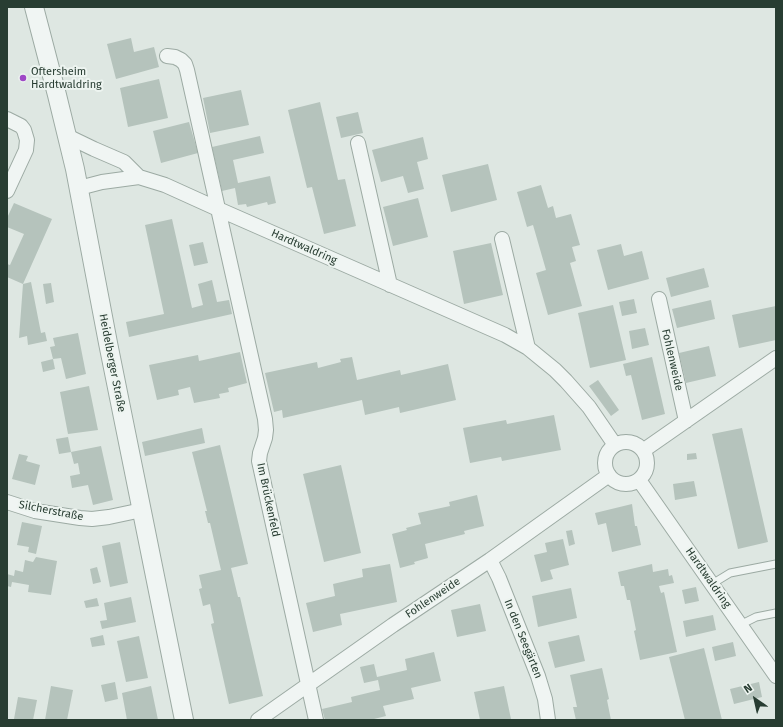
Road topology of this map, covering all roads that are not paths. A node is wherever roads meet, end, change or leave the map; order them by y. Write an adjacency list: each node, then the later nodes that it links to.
1 (34, 7): 4 (street, Heidelberger Straße)
2 (167, 56): 9 (street)
3 (9, 120): 8 (street)
4 (67, 136): 6 (street); 7 (street, Heidelberger Straße)
5 (358, 143): 11 (street)
6 (139, 178): 7 (street, Hardtwaldring); 9 (street, Hardtwaldring)
7 (79, 188): 21 (street, Heidelberger Straße)
8 (7, 191)
9 (218, 209): 11 (street, Hardtwaldring); 28 (street, Im Brückenfeld)
10 (502, 239): 13 (street)
11 (390, 285): 13 (street, Hardtwaldring)
12 (659, 299): 15 (street, Fohlenweide)
13 (528, 348): 16 (street, Hardtwaldring)
14 (776, 358): 15 (street)
15 (686, 421): 17 (street)
16 (615, 445): 17 (street); 18 (street)
17 (644, 450): 19 (street)
18 (609, 475): 19 (street); 22 (street, Fohlenweide)
19 (639, 480): 24 (street, Hardtwaldring)
20 (7, 502): 21 (street, Silcherstraße)
21 (142, 510): 29 (street, Heidelberger Straße)
22 (490, 560): 28 (street, Fohlenweide); 32 (street, In den Seegärten)
23 (776, 564): 24 (lane)
24 (712, 584): 26 (street, Hardtwaldring)
25 (776, 613): 26 (lane)
26 (740, 625): 27 (street, Hardtwaldring)
27 (776, 676)
28 (308, 685): 30 (street, Fohlenweide); 31 (street, Im Brückenfeld)
29 (184, 720)
30 (258, 720)
31 (316, 720)
32 (548, 720)

